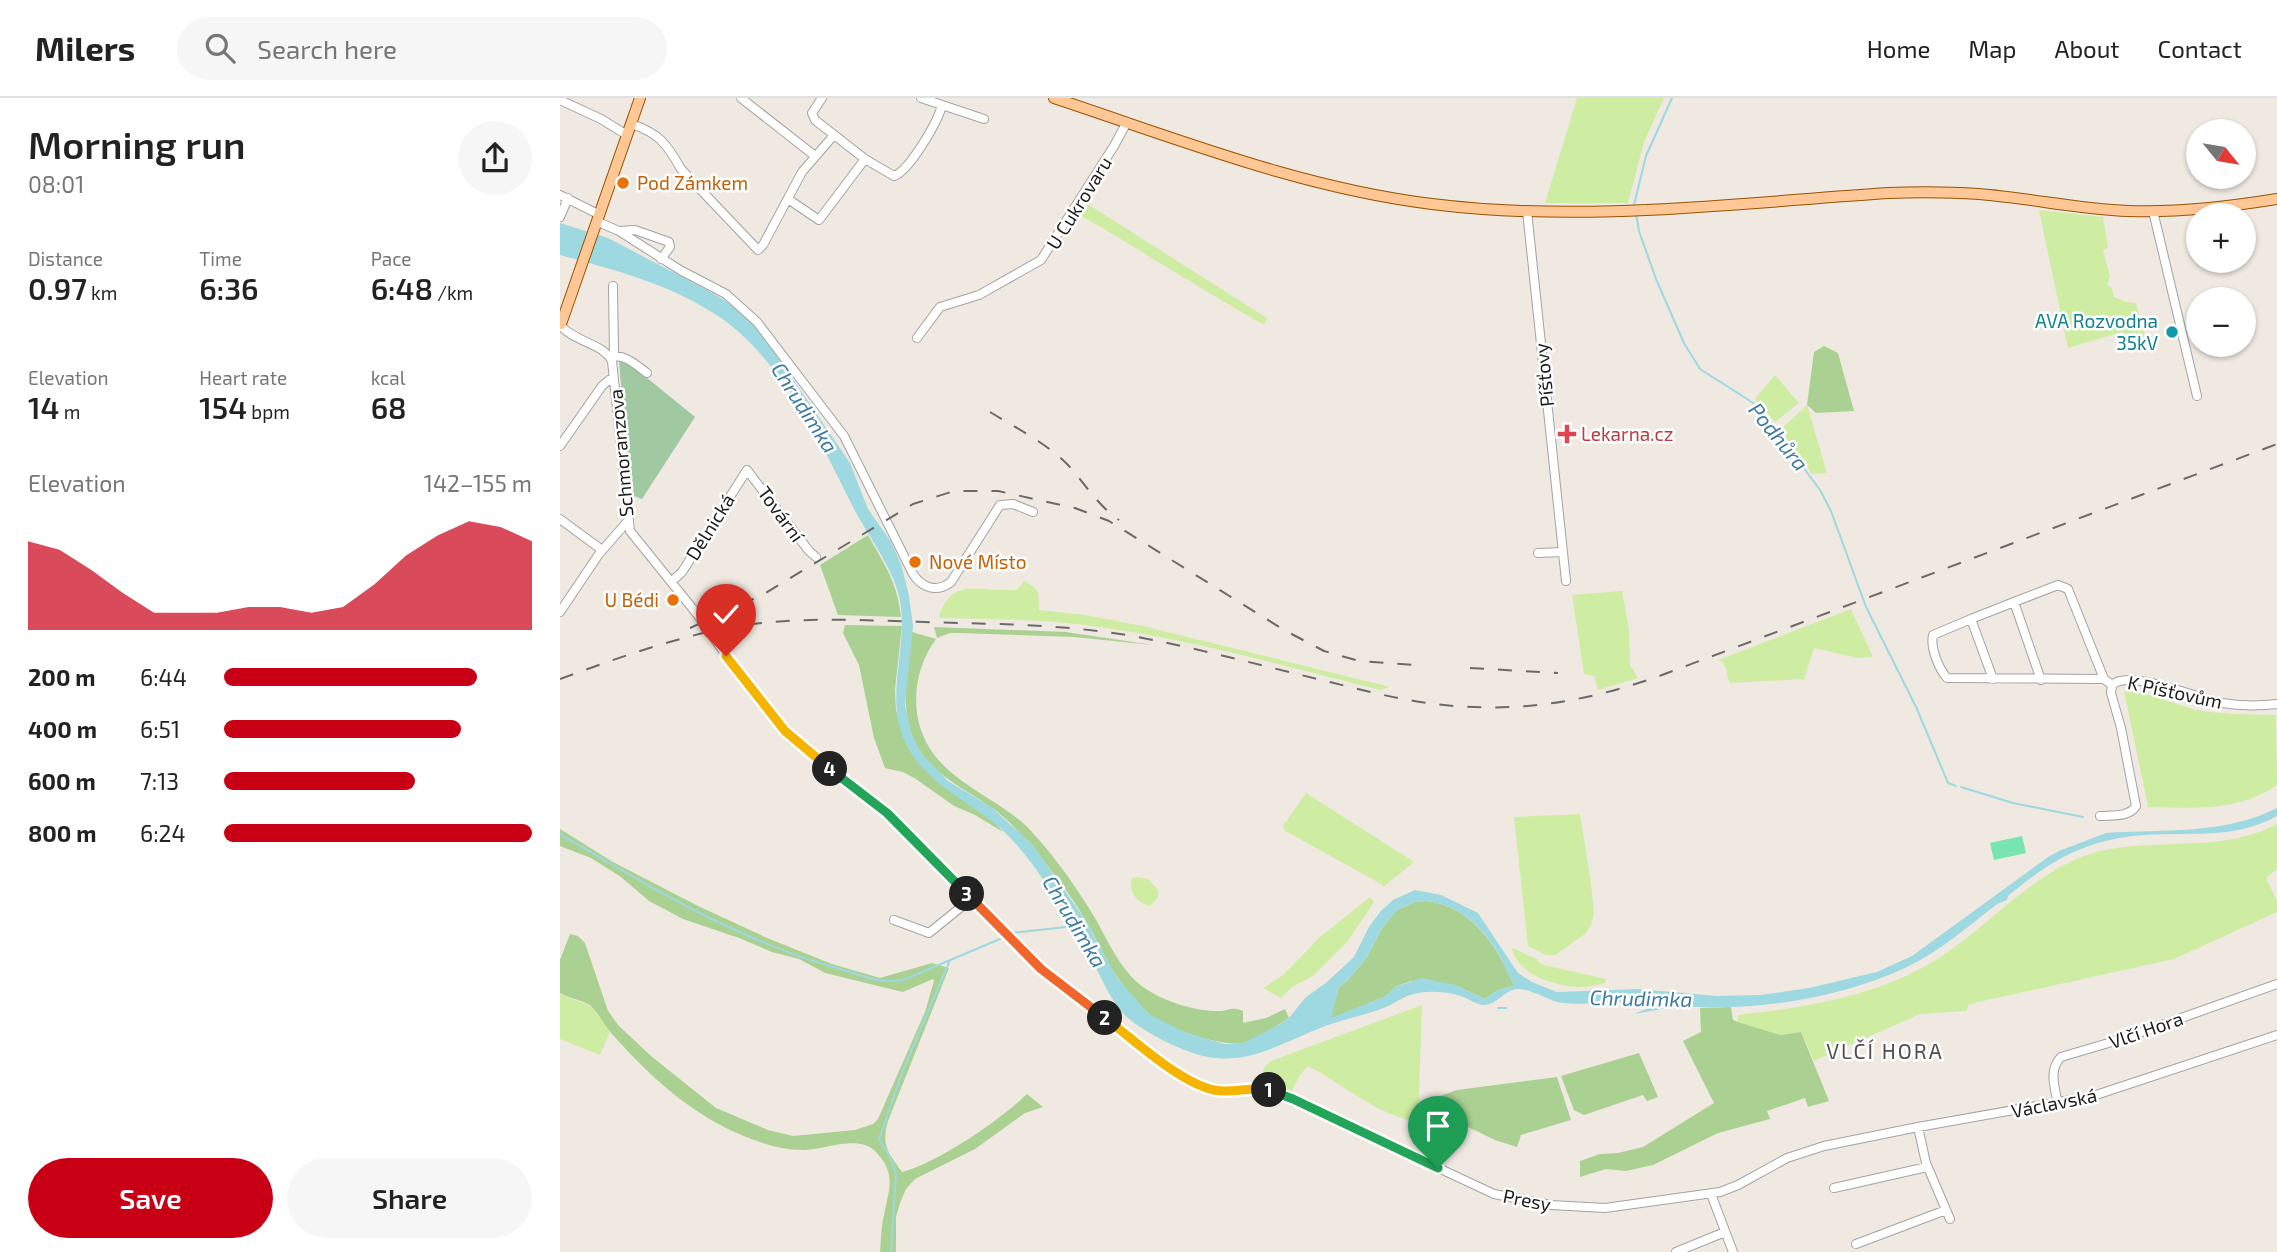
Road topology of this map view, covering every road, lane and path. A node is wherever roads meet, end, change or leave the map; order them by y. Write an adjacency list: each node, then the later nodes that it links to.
1 (640, 98): 10 (main road)
2 (741, 98): 13 (street)
3 (822, 98): 12 (street)
4 (921, 98): 7 (street)
5 (1054, 98): 9 (main road)
6 (560, 100): 11 (street)
7 (943, 105): 8 (street); 14 (street)
8 (984, 119)
9 (1126, 122): 18 (main road); 28 (street, U Cukrovaru)
10 (631, 124): 11 (main road); 16 (street)
11 (627, 135): 21 (main road)
12 (834, 135): 13 (street); 14 (street)
13 (815, 156): 16 (street)
14 (865, 159): 16 (street)
15 (564, 197): 20 (street); 21 (street)
16 (788, 199)
17 (2277, 199): 19 (main road)
18 (1527, 211): 19 (main road); 39 (street, Píšťovy)
19 (2159, 211): 32 (street)
20 (560, 217)
21 (598, 221): 22 (street); 24 (main road)
22 (619, 231): 23 (street); 23 (street)
23 (662, 259): 35 (street)
24 (574, 283): 26 (main road); 27 (main road)
25 (613, 286): 29 (street, Schmoranzova)
26 (560, 309)
27 (560, 328): 29 (street)
28 (917, 338)
29 (612, 356): 30 (street); 31 (street, Schmoranzova)
30 (647, 373)
31 (614, 379): 33 (street); 37 (street, Schmoranzova)
32 (2197, 396)
33 (560, 446)
34 (747, 470): 41 (street, Tovární); 43 (street, Dělnická)
35 (1033, 512)
36 (560, 519): 38 (street)
37 (627, 522): 38 (street); 43 (street, Schmoranzova)
38 (602, 550): 45 (street)
39 (1563, 552): 40 (street); 42 (street, Píšťovy)
40 (1538, 553)
41 (816, 557)
42 (1566, 581)
43 (671, 582): 47 (street, Schmoranzova)
44 (2014, 602): 46 (street); 49 (street); 50 (street)
45 (560, 612)
46 (1971, 619): 48 (street); 48 (street)
47 (710, 632): 54 (street, Presy)
48 (1993, 679): 50 (street)
49 (2104, 679): 50 (street); 51 (street)
50 (2041, 680)
51 (2112, 685): 52 (street, K Píšťovům); 53 (street, K Píšťovům)
52 (2277, 704)
53 (2101, 816)
54 (971, 899): 55 (street); 63 (street, Presy)
55 (894, 920)
56 (2277, 984): 58 (street, Vlčí Hora)
57 (2277, 1035): 58 (street, Václavská)
58 (2058, 1104): 59 (street, Václavská)
59 (1918, 1127): 60 (street, Václavská); 61 (street)
60 (1824, 1146): 63 (street, Presy)
61 (1927, 1167): 62 (street); 64 (street)
62 (1835, 1188)
63 (1711, 1194): 66 (street)
64 (1946, 1210): 65 (street); 67 (street)
65 (1950, 1219)
66 (1725, 1232): 68 (street); 69 (street)
67 (1856, 1244)
68 (1676, 1252)
69 (1733, 1252)

